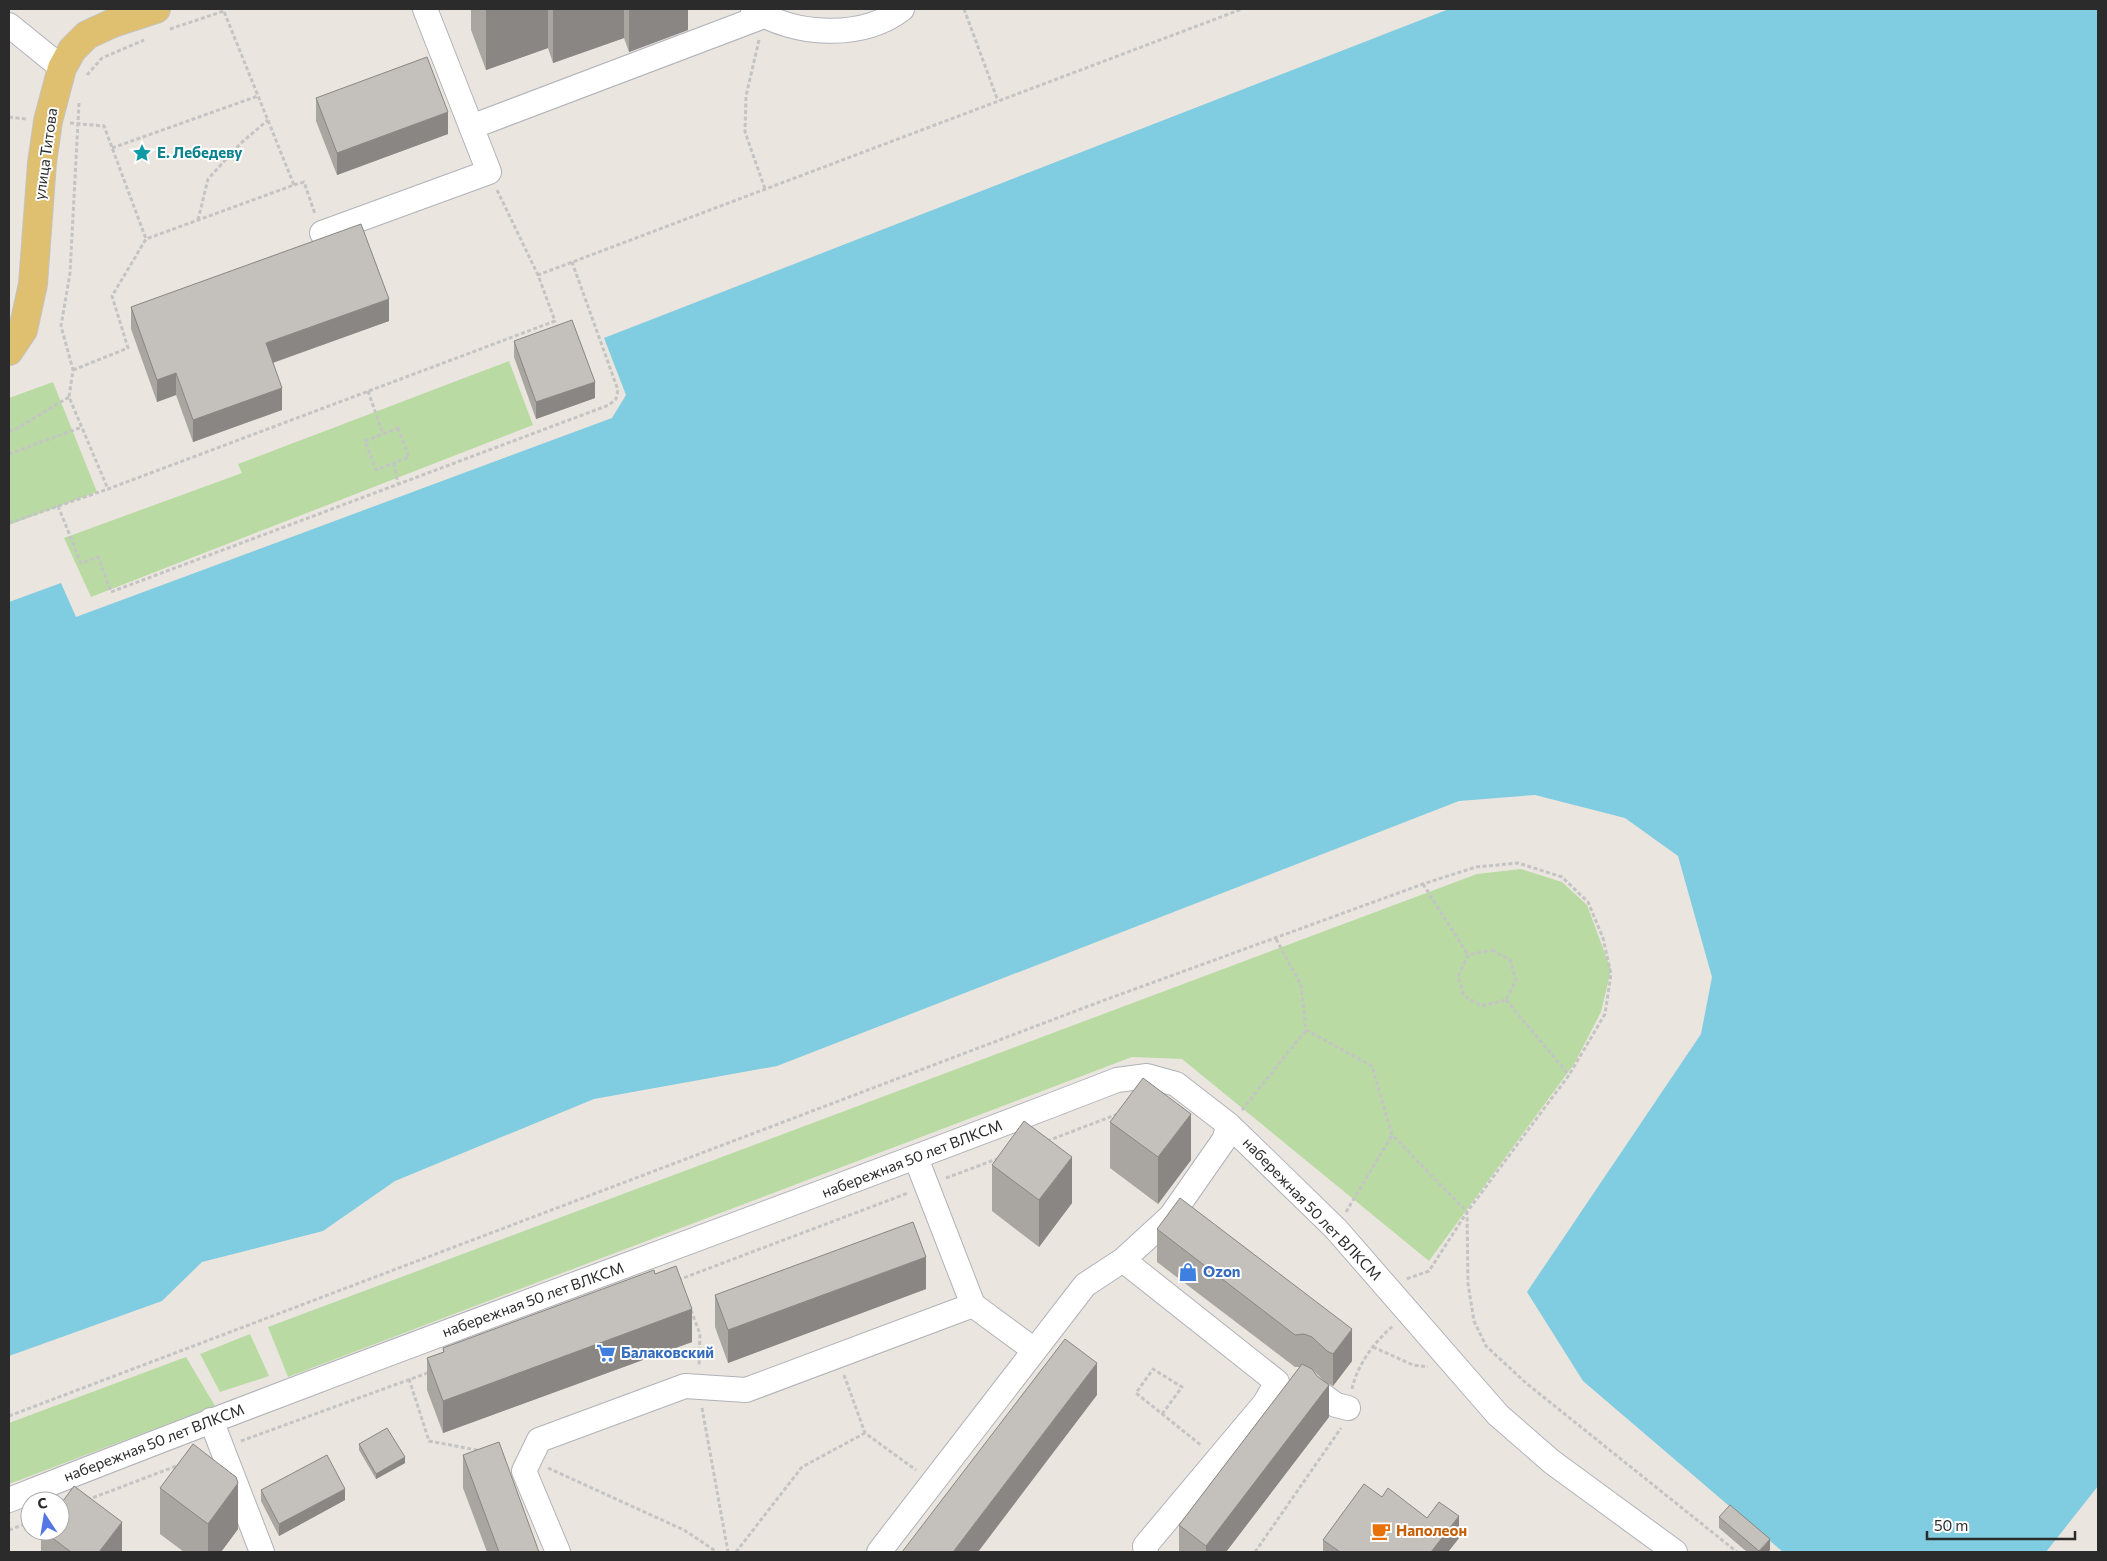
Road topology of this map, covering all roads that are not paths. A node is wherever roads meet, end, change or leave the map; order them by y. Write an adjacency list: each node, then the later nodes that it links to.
1 (425, 9): 7 (street)
2 (900, 10): 3 (street)
3 (758, 12): 7 (street)
4 (151, 20): 6 (main road, улица Титова)
5 (9, 25): 6 (street)
6 (73, 73): 9 (main road, улица Титова)
7 (471, 127): 8 (street)
8 (322, 233)
9 (9, 352)
10 (1229, 1126): 11 (street, набережная 50 лет ВЛКСМ); 12 (street); 23 (street, набережная 50 лет ВЛКСМ)
11 (916, 1158): 13 (street); 17 (street, набережная 50 лет ВЛКСМ)
12 (1123, 1260): 14 (street); 15 (street)
13 (973, 1305): 14 (street); 20 (street)
14 (1034, 1350): 21 (street)
15 (1304, 1386): 16 (street); 22 (street)
16 (1348, 1408)
17 (211, 1420): 18 (street, набережная 50 лет ВЛКСМ); 19 (street)
18 (9, 1500)
19 (262, 1552)
20 (558, 1552)
21 (879, 1552)
22 (1146, 1552)
23 (1675, 1552)

